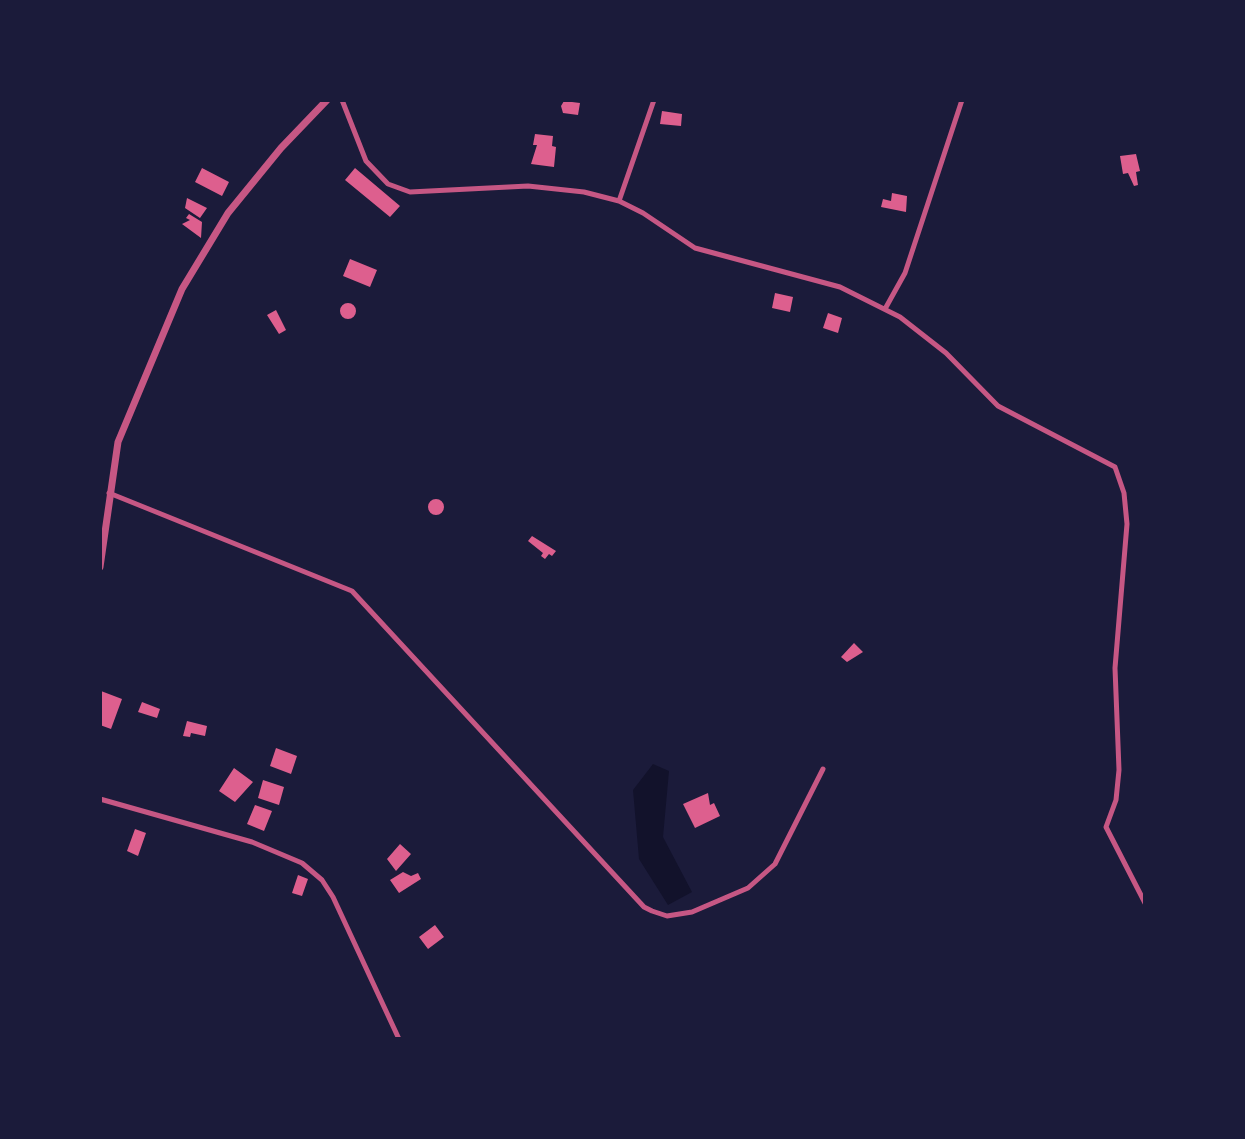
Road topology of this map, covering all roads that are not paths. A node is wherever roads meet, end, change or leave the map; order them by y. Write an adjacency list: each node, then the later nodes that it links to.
1 (327, 100): 7 (street)
2 (342, 100): 5 (street)
3 (654, 100): 5 (street)
4 (962, 100): 6 (street)
5 (619, 201): 6 (street)
6 (885, 309): 12 (street)
7 (109, 493): 8 (street); 10 (street)
8 (101, 548): 9 (street)
9 (100, 567)
10 (823, 769)
11 (100, 799): 13 (street)
12 (1145, 903)
13 (399, 1039)

